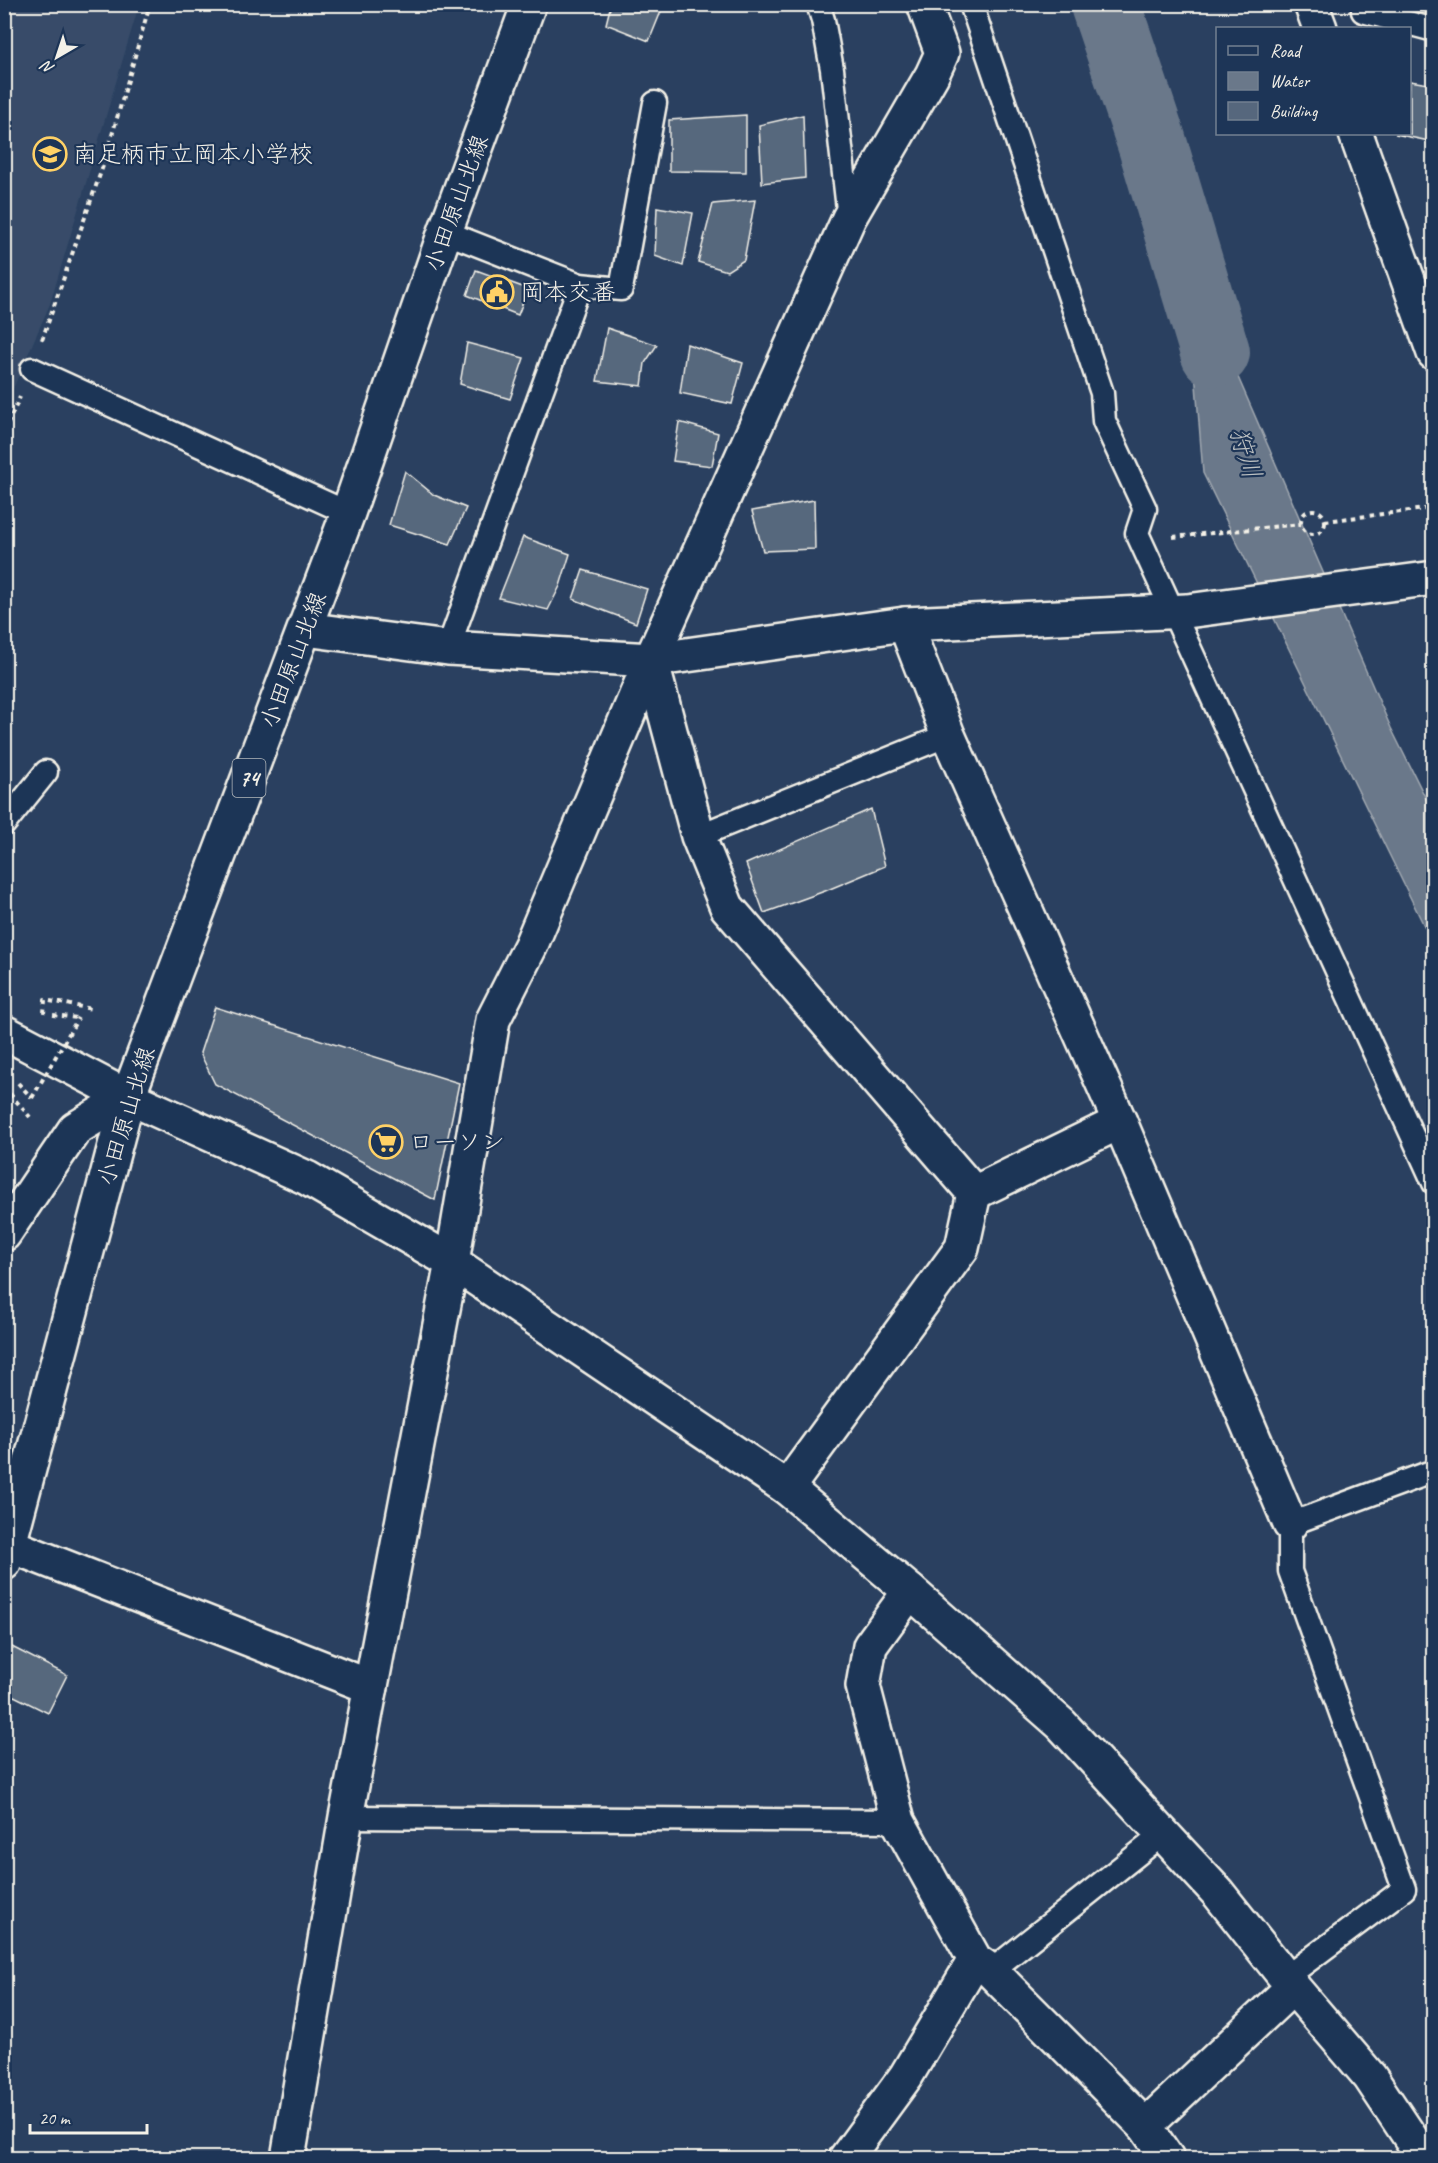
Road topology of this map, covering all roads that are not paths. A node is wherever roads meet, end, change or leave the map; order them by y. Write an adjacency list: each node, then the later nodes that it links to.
1 (529, 4): 12 (street, 小田原山北線 / 74)
2 (818, 4): 11 (lane)
3 (924, 4): 11 (street)
4 (971, 4): 18 (lane)
5 (1311, 4): 7 (street)
6 (1363, 11): 8 (lane)
7 (1320, 27)
8 (1434, 30)
9 (655, 103): 13 (lane)
10 (1356, 135): 14 (street)
11 (849, 218): 22 (street)
12 (445, 232): 13 (lane); 16 (street, 小田原山北線 / 74)
13 (580, 285): 21 (lane)
14 (1434, 353)
15 (32, 369): 16 (lane)
16 (348, 513): 20 (street, 小田原山北線 / 74)
17 (1434, 578): 18 (street)
18 (1181, 612): 19 (street); 30 (lane)
19 (905, 624): 22 (street); 23 (street)
20 (305, 629): 21 (street); 28 (street, 小田原山北線 / 74)
21 (448, 648): 22 (street)
22 (651, 660): 26 (street); 33 (street)
23 (948, 735): 26 (lane); 29 (street)
24 (46, 772): 25 (lane)
25 (4, 824)
26 (698, 836): 31 (street)
27 (4, 1032): 28 (street)
28 (128, 1097): 32 (street); 33 (street); 37 (street, 小田原山北線 / 74)
29 (1120, 1122): 31 (street); 36 (street)
30 (1434, 1183)
31 (974, 1193): 35 (street)
32 (4, 1234)
33 (452, 1262): 35 (street); 39 (street)
34 (1434, 1471): 36 (lane)
35 (788, 1488): 38 (street)
36 (1290, 1524): 44 (lane)
37 (7, 1554): 39 (street)
38 (910, 1591): 41 (street); 42 (street)
39 (371, 1687): 40 (street)
40 (346, 1817): 41 (lane); 46 (street)
41 (898, 1821): 43 (street)
42 (1163, 1834): 43 (lane); 44 (street)
43 (983, 1965): 45 (street); 47 (street)
44 (1289, 1983): 45 (street); 49 (street)
45 (1145, 2126): 48 (street)
46 (288, 2158)
47 (846, 2158)
48 (1168, 2158)
49 (1424, 2158)

